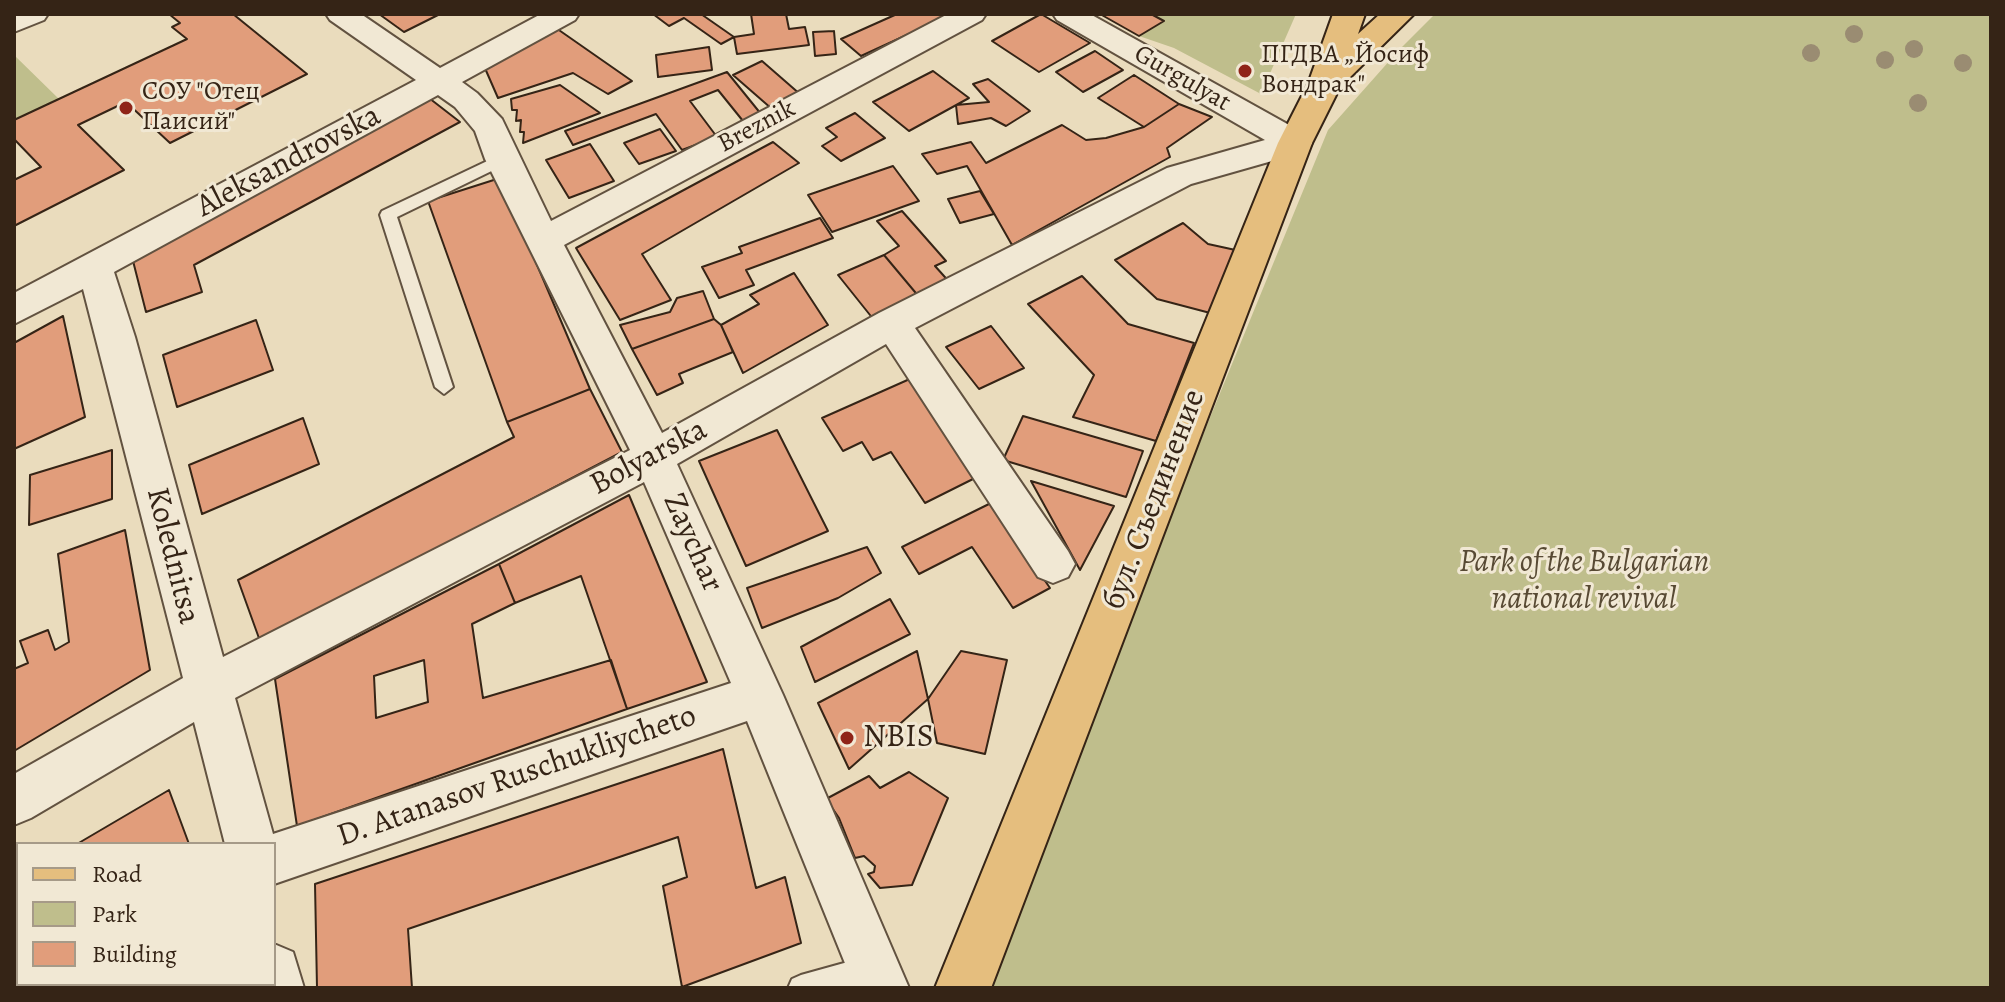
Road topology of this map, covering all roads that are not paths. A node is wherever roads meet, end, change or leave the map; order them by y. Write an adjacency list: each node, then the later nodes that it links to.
1 (33, 14): 8 (street)
2 (341, 14): 9 (street, Zaychar)
3 (564, 14): 9 (street, Aleksandrovska)
4 (971, 14): 13 (street, Breznik)
5 (1068, 14): 11 (street, Gurgulyat)
6 (1349, 14): 10 (main road, бул. Съединение)
7 (1393, 19): 10 (main road)
8 (14, 23)
9 (440, 81): 12 (street, Zaychar); 14 (street, Aleksandrovska)
10 (1325, 84): 11 (main road, бул. Съединение)
11 (1295, 143): 16 (street, Bolyarska); 27 (main road, бул. Съединение)
12 (502, 159): 13 (street, Zaychar); 17 (lane)
13 (543, 241): 18 (street, Zaychar)
14 (94, 267): 15 (street, Aleksandrovska); 20 (street, Kolednitsa)
15 (14, 310)
16 (892, 323): 18 (street, Bolyarska); 19 (street)
17 (444, 387)
18 (654, 457): 20 (street, Bolyarska); 21 (street, Zaychar)
19 (1053, 564)
20 (207, 689): 22 (street, Bolyarska); 23 (street, Kolednitsa)
21 (760, 695): 24 (street, D. Atanasov Ruschukliycheto); 25 (street, Zaychar)
22 (14, 801)
23 (249, 842)
24 (276, 858)
25 (878, 978): 26 (lane)
26 (801, 988)
27 (963, 988)

